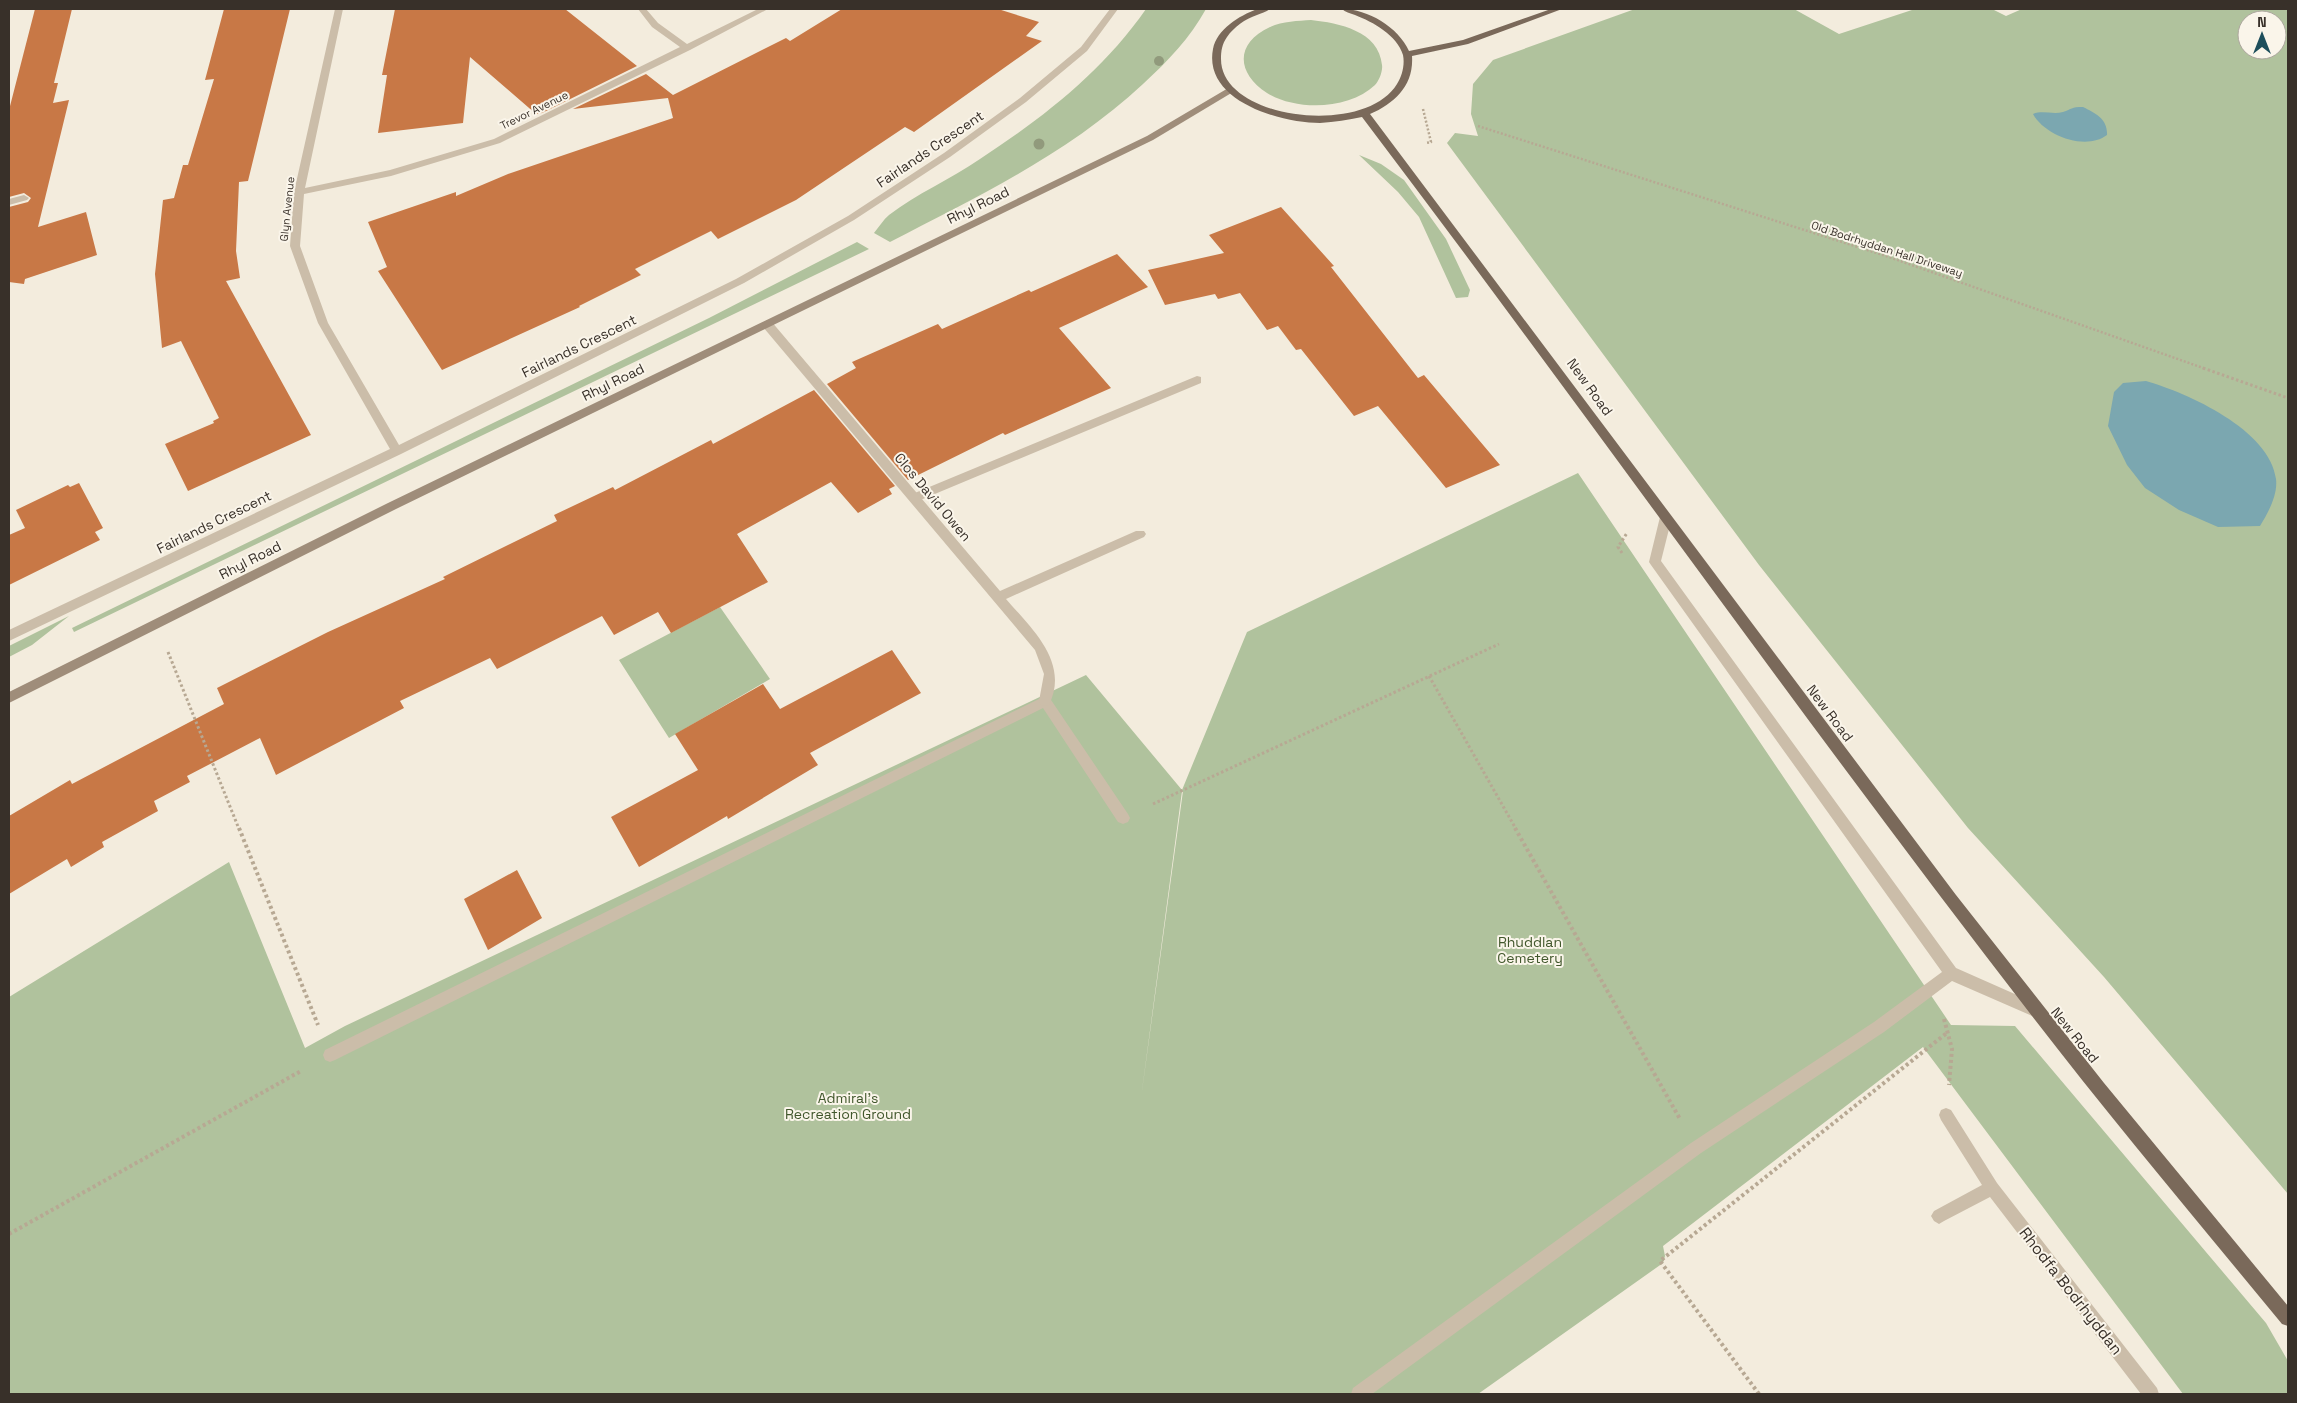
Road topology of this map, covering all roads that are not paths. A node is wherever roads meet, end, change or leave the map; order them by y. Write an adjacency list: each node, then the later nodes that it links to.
1 (339, 9): 12 (street, Glyn Avenue)
2 (642, 9): 8 (street)
3 (764, 9): 8 (street, Trevor Avenue)
4 (1114, 9): 17 (street, Fairlands Crescent)
5 (1266, 9): 10 (main road)
6 (1346, 9): 9 (main road)
7 (1558, 9): 9 (main road)
8 (686, 48): 12 (street, Trevor Avenue)
9 (1407, 54): 11 (main road)
10 (1230, 90): 11 (main road); 15 (street, Rhyl Road)
11 (1364, 113): 19 (main road, New Road)
12 (299, 192): 17 (street, Glyn Avenue)
13 (24, 198): 14 (street)
14 (9, 202)
15 (767, 324): 18 (street, Clos David Owen); 23 (street, Rhyl Road)
16 (1197, 380): 18 (street)
17 (397, 450): 22 (street, Fairlands Crescent)
18 (914, 498): 21 (street, Clos David Owen)
19 (1666, 517): 26 (street); 27 (main road, New Road)
20 (1140, 534): 21 (street)
21 (998, 597): 24 (street, Clos David Owen)
22 (9, 636)
23 (9, 698)
24 (1045, 701): 25 (street); 28 (street)
25 (1123, 818)
26 (1951, 973): 27 (street); 33 (street)
27 (2037, 1011): 32 (main road, New Road)
28 (330, 1056)
29 (1946, 1115): 30 (street, Rhodfa Bodrhyddan)
30 (1992, 1188): 31 (street); 34 (street, Rhodfa Bodrhyddan)
31 (1939, 1216)
32 (2288, 1318)
33 (1359, 1394)
34 (2151, 1394)

